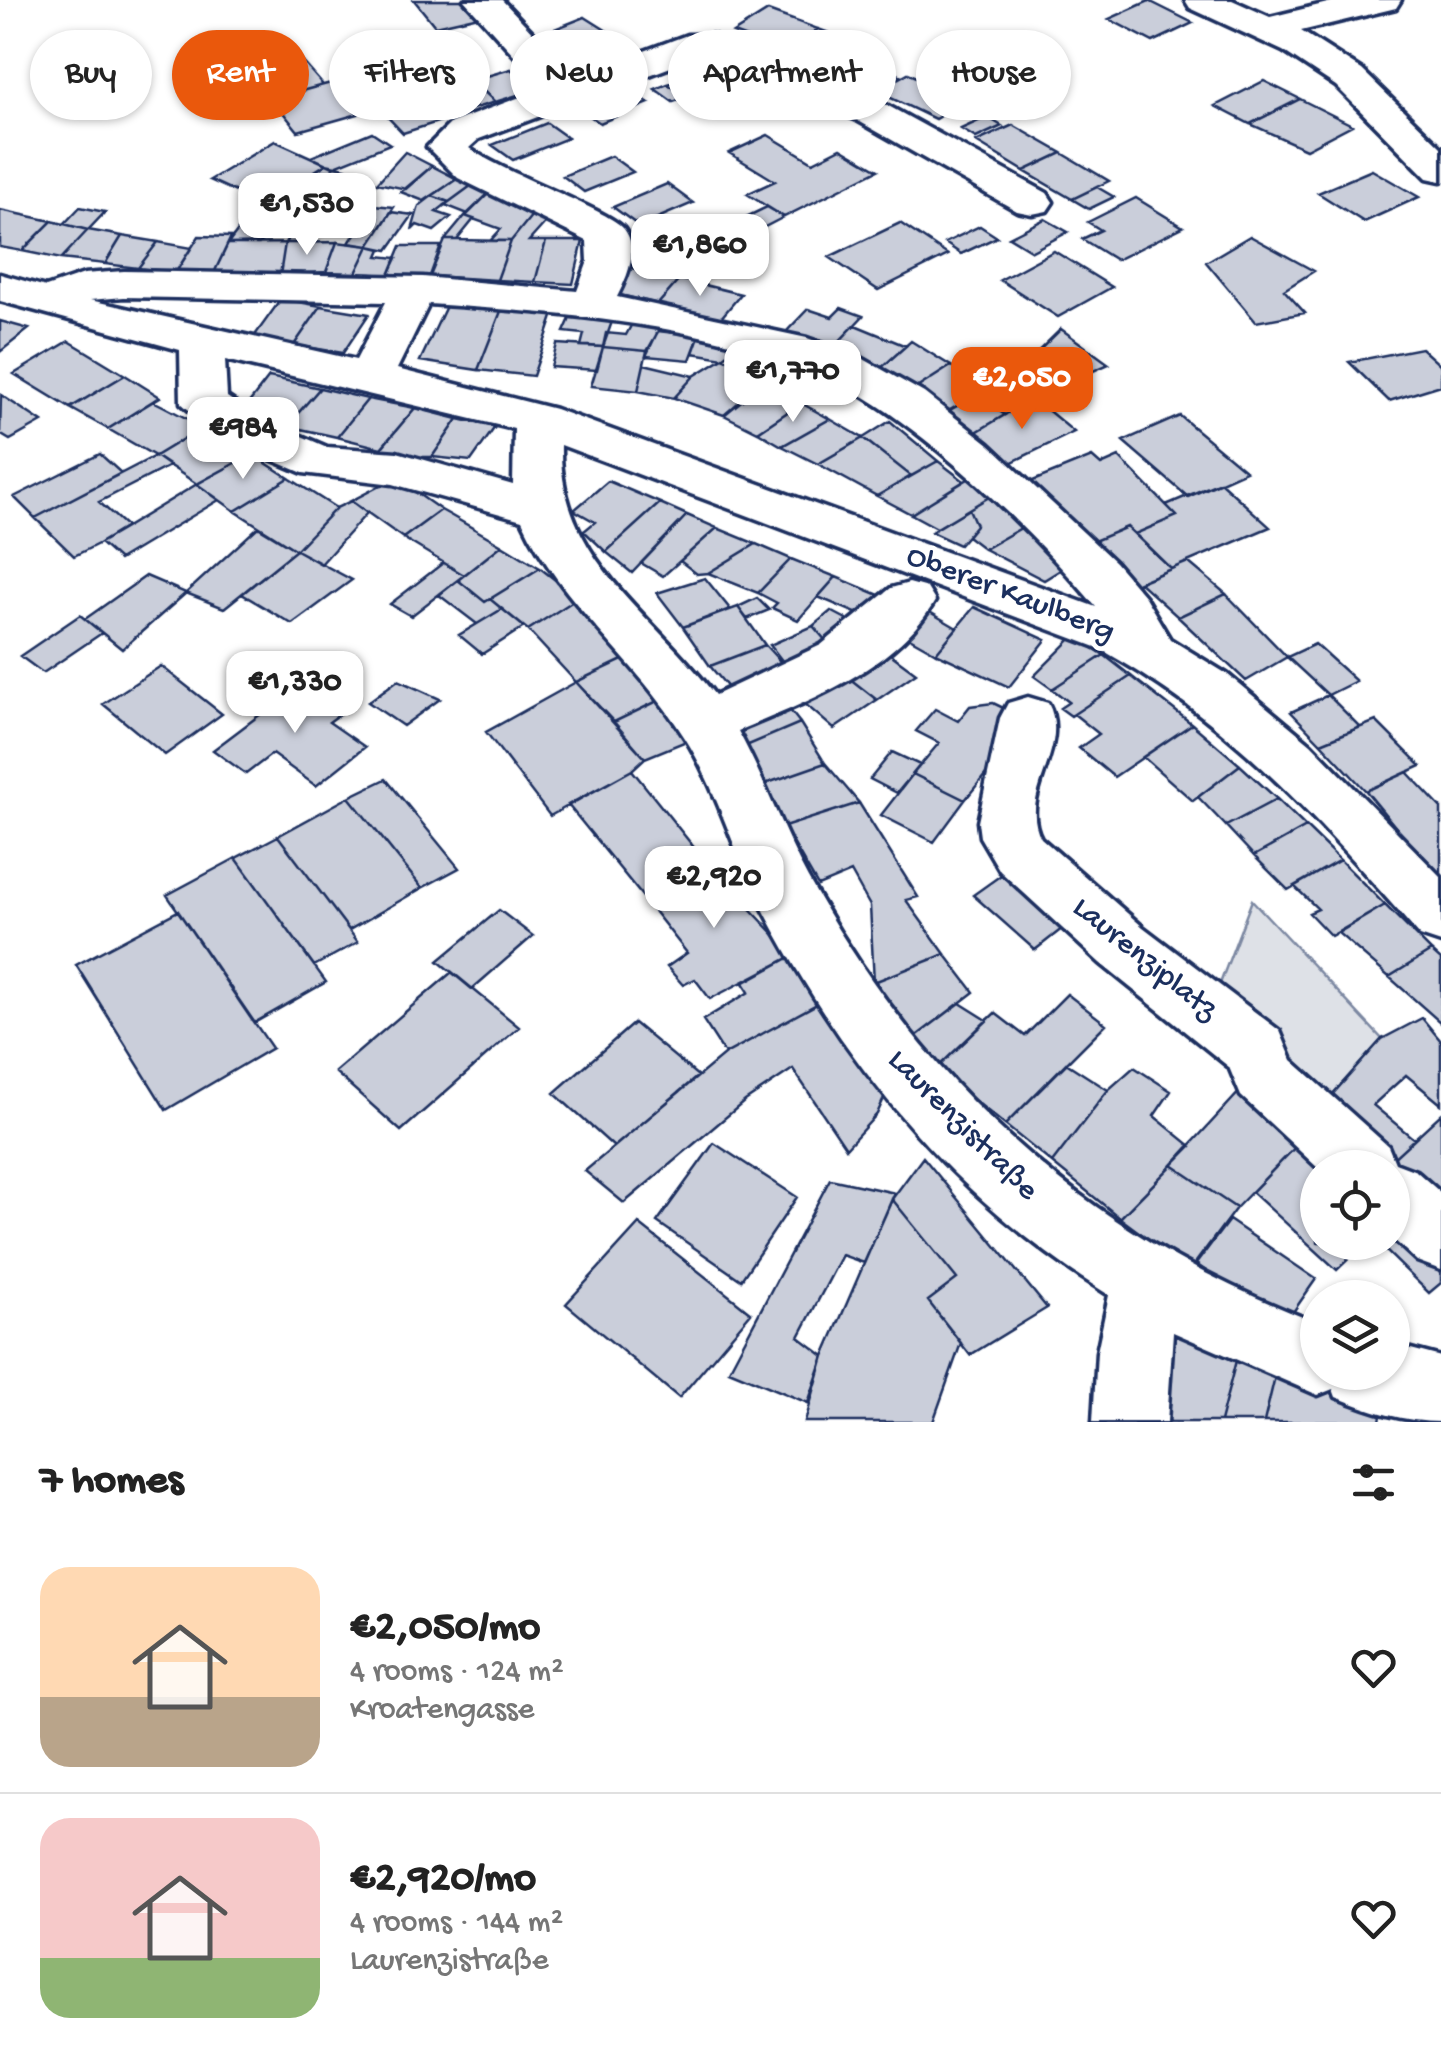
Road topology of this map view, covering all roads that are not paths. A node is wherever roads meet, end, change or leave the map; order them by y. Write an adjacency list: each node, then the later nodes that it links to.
1 (482, 0): 5 (street)
2 (1203, 0): 4 (street)
3 (1384, 0): 4 (street)
4 (1267, 28): 8 (street)
5 (510, 30)
6 (648, 63): 9 (street)
7 (510, 115): 13 (street)
8 (1441, 170)
9 (1032, 202)
10 (0, 288): 12 (street, Oberer Kaulberg)
11 (413, 292): 12 (street); 13 (street); 15 (street)
12 (46, 302): 14 (street, Oberer Kaulberg)
13 (592, 303): 20 (street)
14 (202, 343): 15 (street, Oberer Kaulberg); 17 (street)
15 (392, 382): 16 (street, Oberer Kaulberg)
16 (516, 414): 17 (street, Laurenzistraße); 18 (street, Oberer Kaulberg); 20 (street, Oberer Kaulberg)
17 (541, 507): 22 (street, Laurenzistraße)
18 (953, 545)
19 (910, 601): 22 (street)
20 (1148, 648): 23 (street, Oberer Kaulberg)
21 (1028, 718): 24 (street, Laurenziplatz)
22 (704, 722): 27 (street, Laurenzistraße)
23 (1441, 918)
24 (1344, 1150)
25 (1410, 1210): 26 (street)
26 (1441, 1238)
27 (1147, 1280): 28 (street, Laurenzistraße); 31 (street)
28 (1300, 1351)
29 (1410, 1385): 30 (street)
30 (1441, 1393)
31 (1130, 1422)

